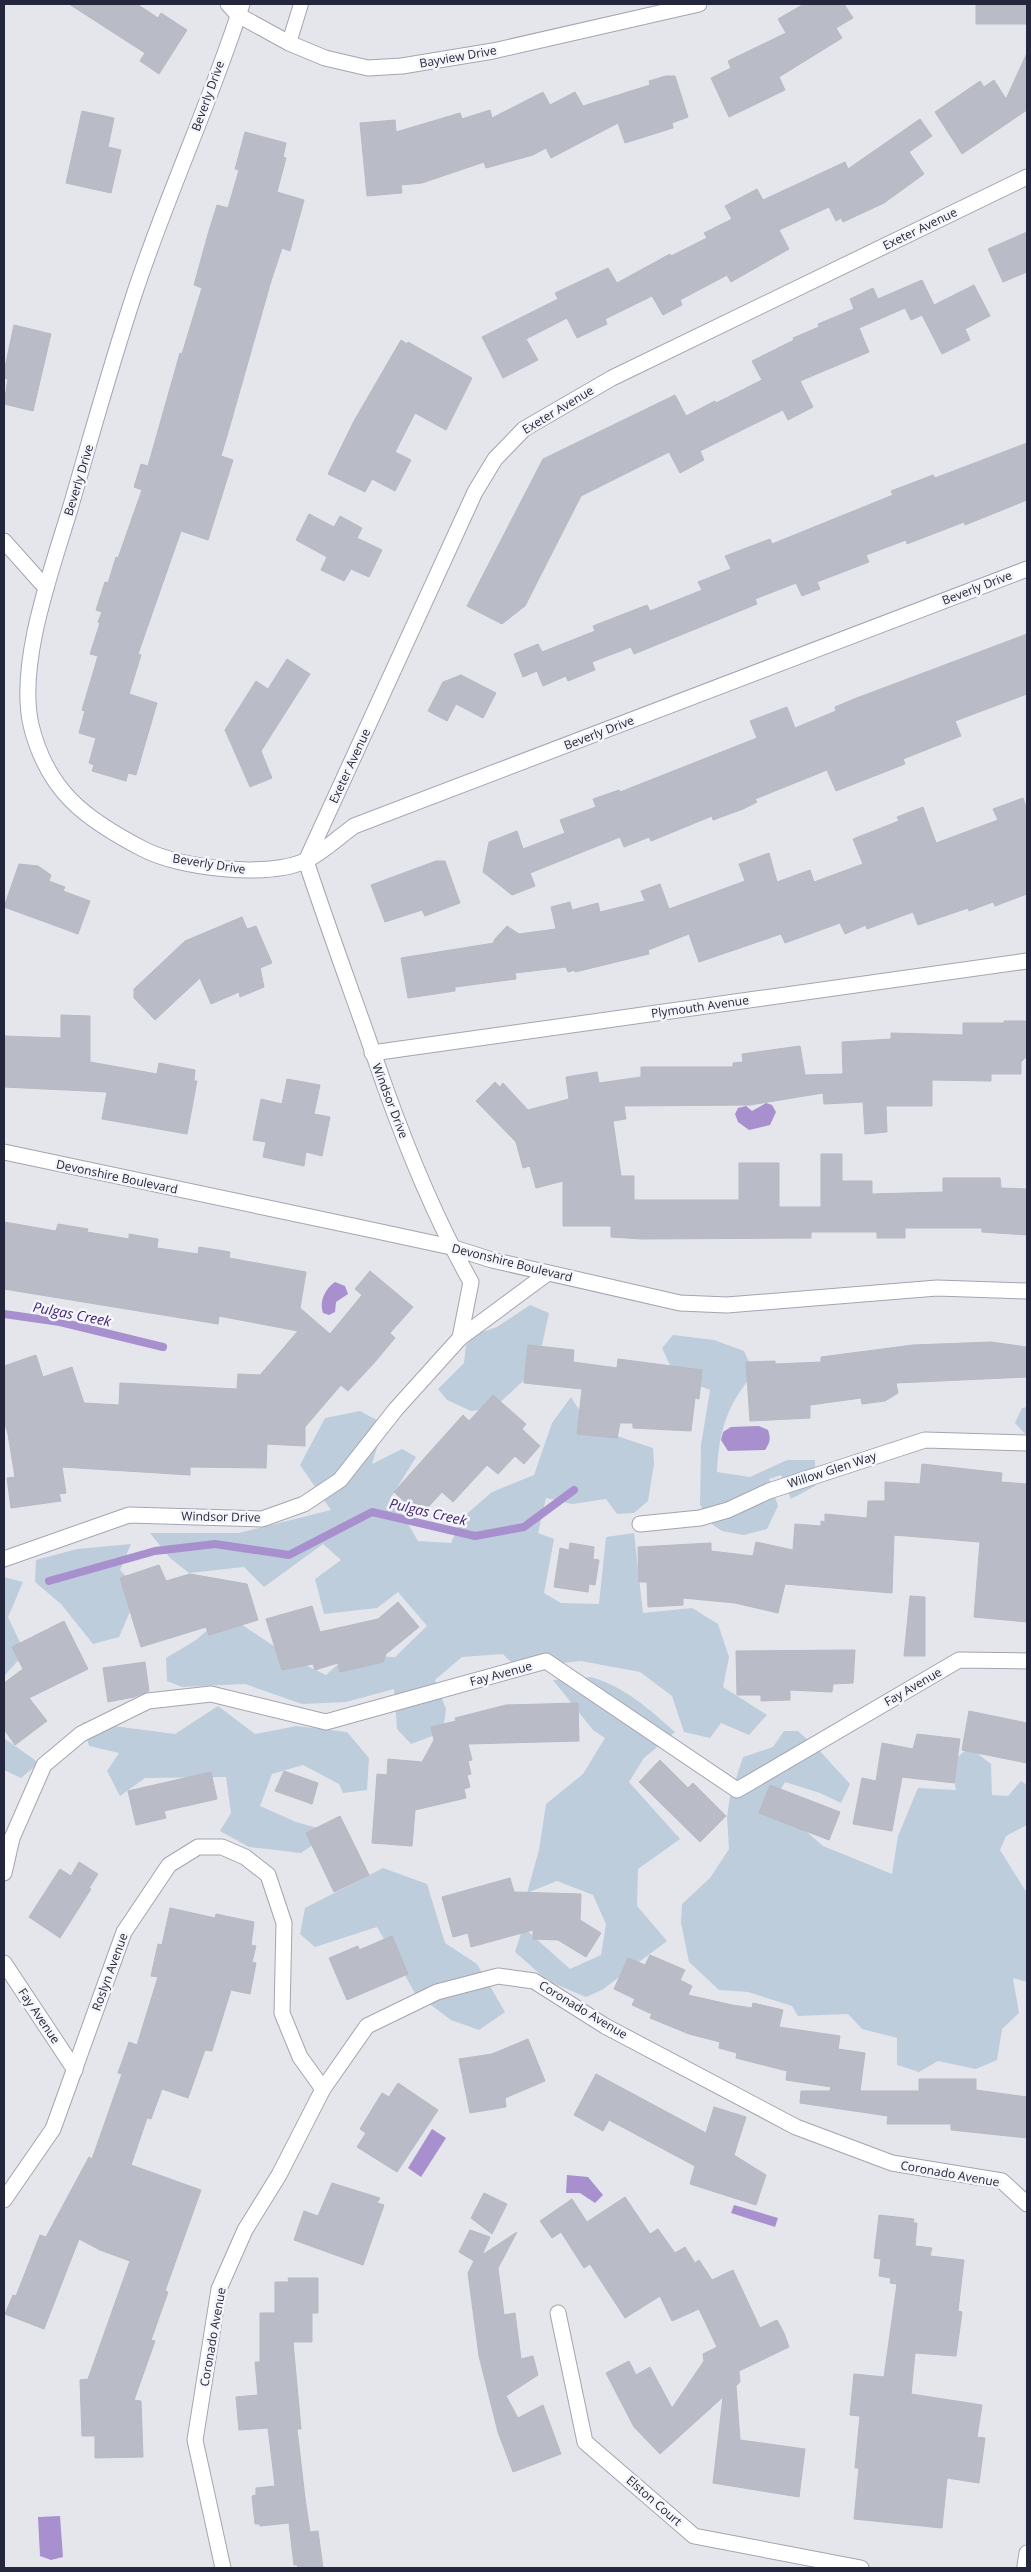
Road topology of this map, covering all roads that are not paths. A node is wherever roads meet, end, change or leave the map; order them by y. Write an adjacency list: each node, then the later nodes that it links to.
1 (301, 4): 4 (lane)
2 (699, 4): 4 (street, Bayview Drive)
3 (236, 8): 4 (street, Bayview Drive); 8 (street, Beverly Drive)
4 (289, 43)
5 (1027, 177): 9 (street, Exeter Avenue)
6 (4, 541): 8 (street)
7 (1027, 569): 9 (street, Beverly Drive)
8 (46, 588): 9 (street, Beverly Drive)
9 (306, 861): 11 (street, Windsor Drive)
10 (1027, 961): 11 (street, Plymouth Avenue)
11 (372, 1053): 13 (street, Windsor Drive)
12 (4, 1152): 13 (street, Devonshire Boulevard)
13 (451, 1247): 14 (street, Devonshire Boulevard); 16 (street, Windsor Drive)
14 (548, 1273): 15 (street, Devonshire Boulevard); 16 (street, Windsor Drive)
15 (1027, 1291)
16 (460, 1338): 19 (street, Windsor Drive)
17 (1027, 1443): 18 (street, Willow Glen Way)
18 (640, 1524)
19 (4, 1559)
20 (1027, 1661): 21 (street, Fay Avenue)
21 (4, 1873)
22 (4, 1963): 23 (street, Fay Avenue)
23 (75, 2070): 24 (street, Roslyn Avenue); 25 (street, Roslyn Avenue)
24 (324, 2088): 26 (street, Coronado Avenue); 28 (street, Coronado Avenue)
25 (4, 2200)
26 (1027, 2204)
27 (558, 2313): 29 (street, Elston Court)
28 (223, 2568)
29 (860, 2568)

